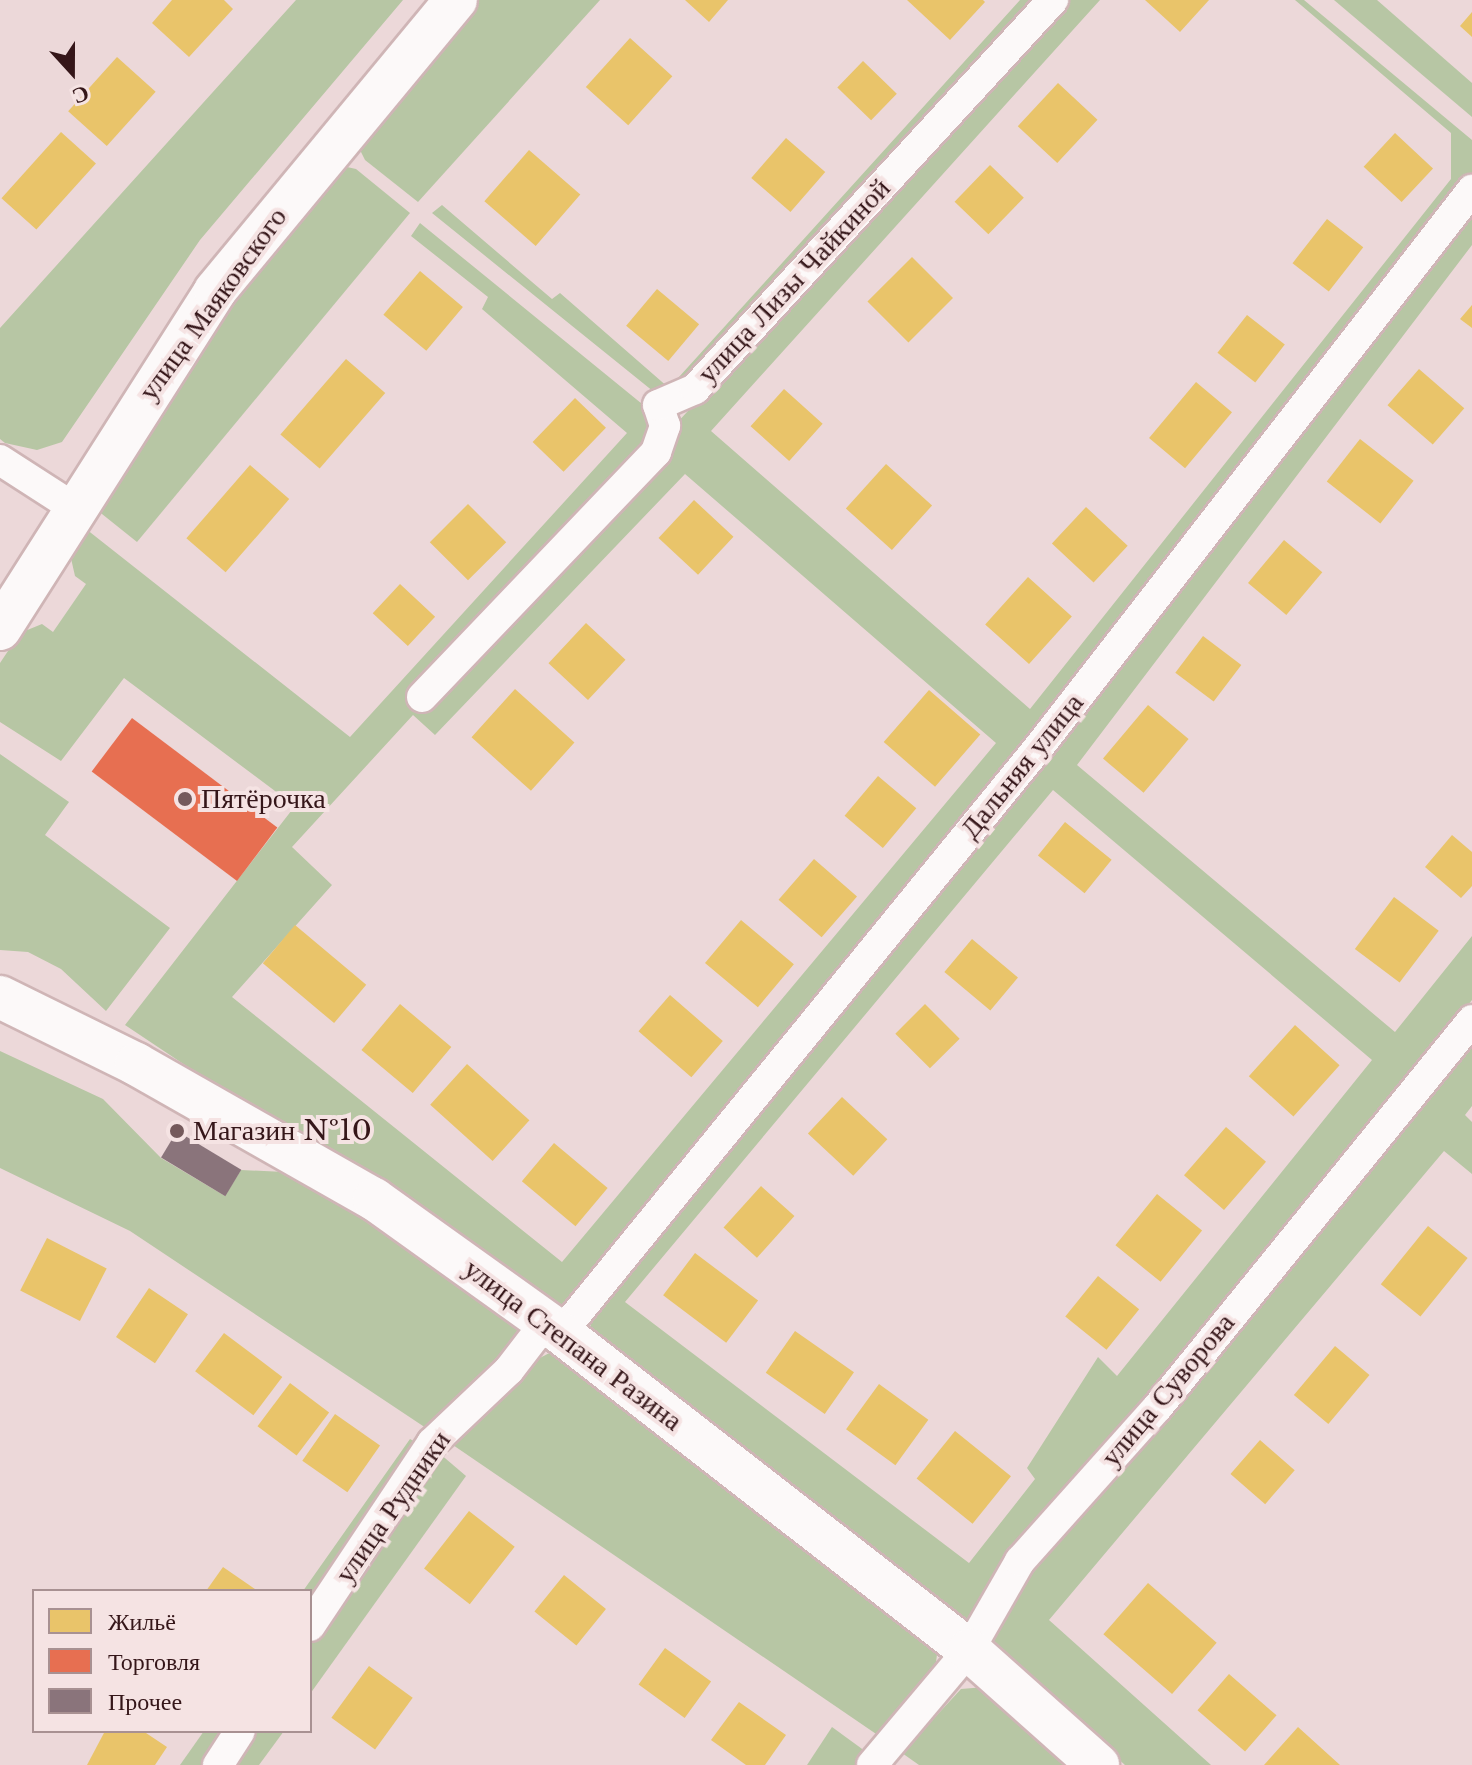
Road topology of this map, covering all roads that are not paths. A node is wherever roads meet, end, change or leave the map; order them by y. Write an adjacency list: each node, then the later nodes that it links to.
1 (456, 0): 5 (main road, улица Маяковского)
2 (1053, 0): 7 (street, улица Лизы Чайкиной)
3 (1472, 190): 10 (street, Дальняя улица)
4 (0, 460): 5 (street)
5 (76, 509): 6 (main road, улица Маяковского)
6 (0, 629)
7 (422, 697)
8 (0, 997): 10 (main road, улица Степана Разина)
9 (1472, 1020): 12 (street, улица Суворова)
10 (554, 1327): 11 (street, улица Рудники); 12 (main road, улица Степана Разина)
11 (312, 1623)
12 (969, 1650): 15 (street, улица Суворова); 16 (main road, улица Степана Разина)
13 (239, 1733): 14 (street)
14 (218, 1765)
15 (872, 1765)
16 (1098, 1765)

